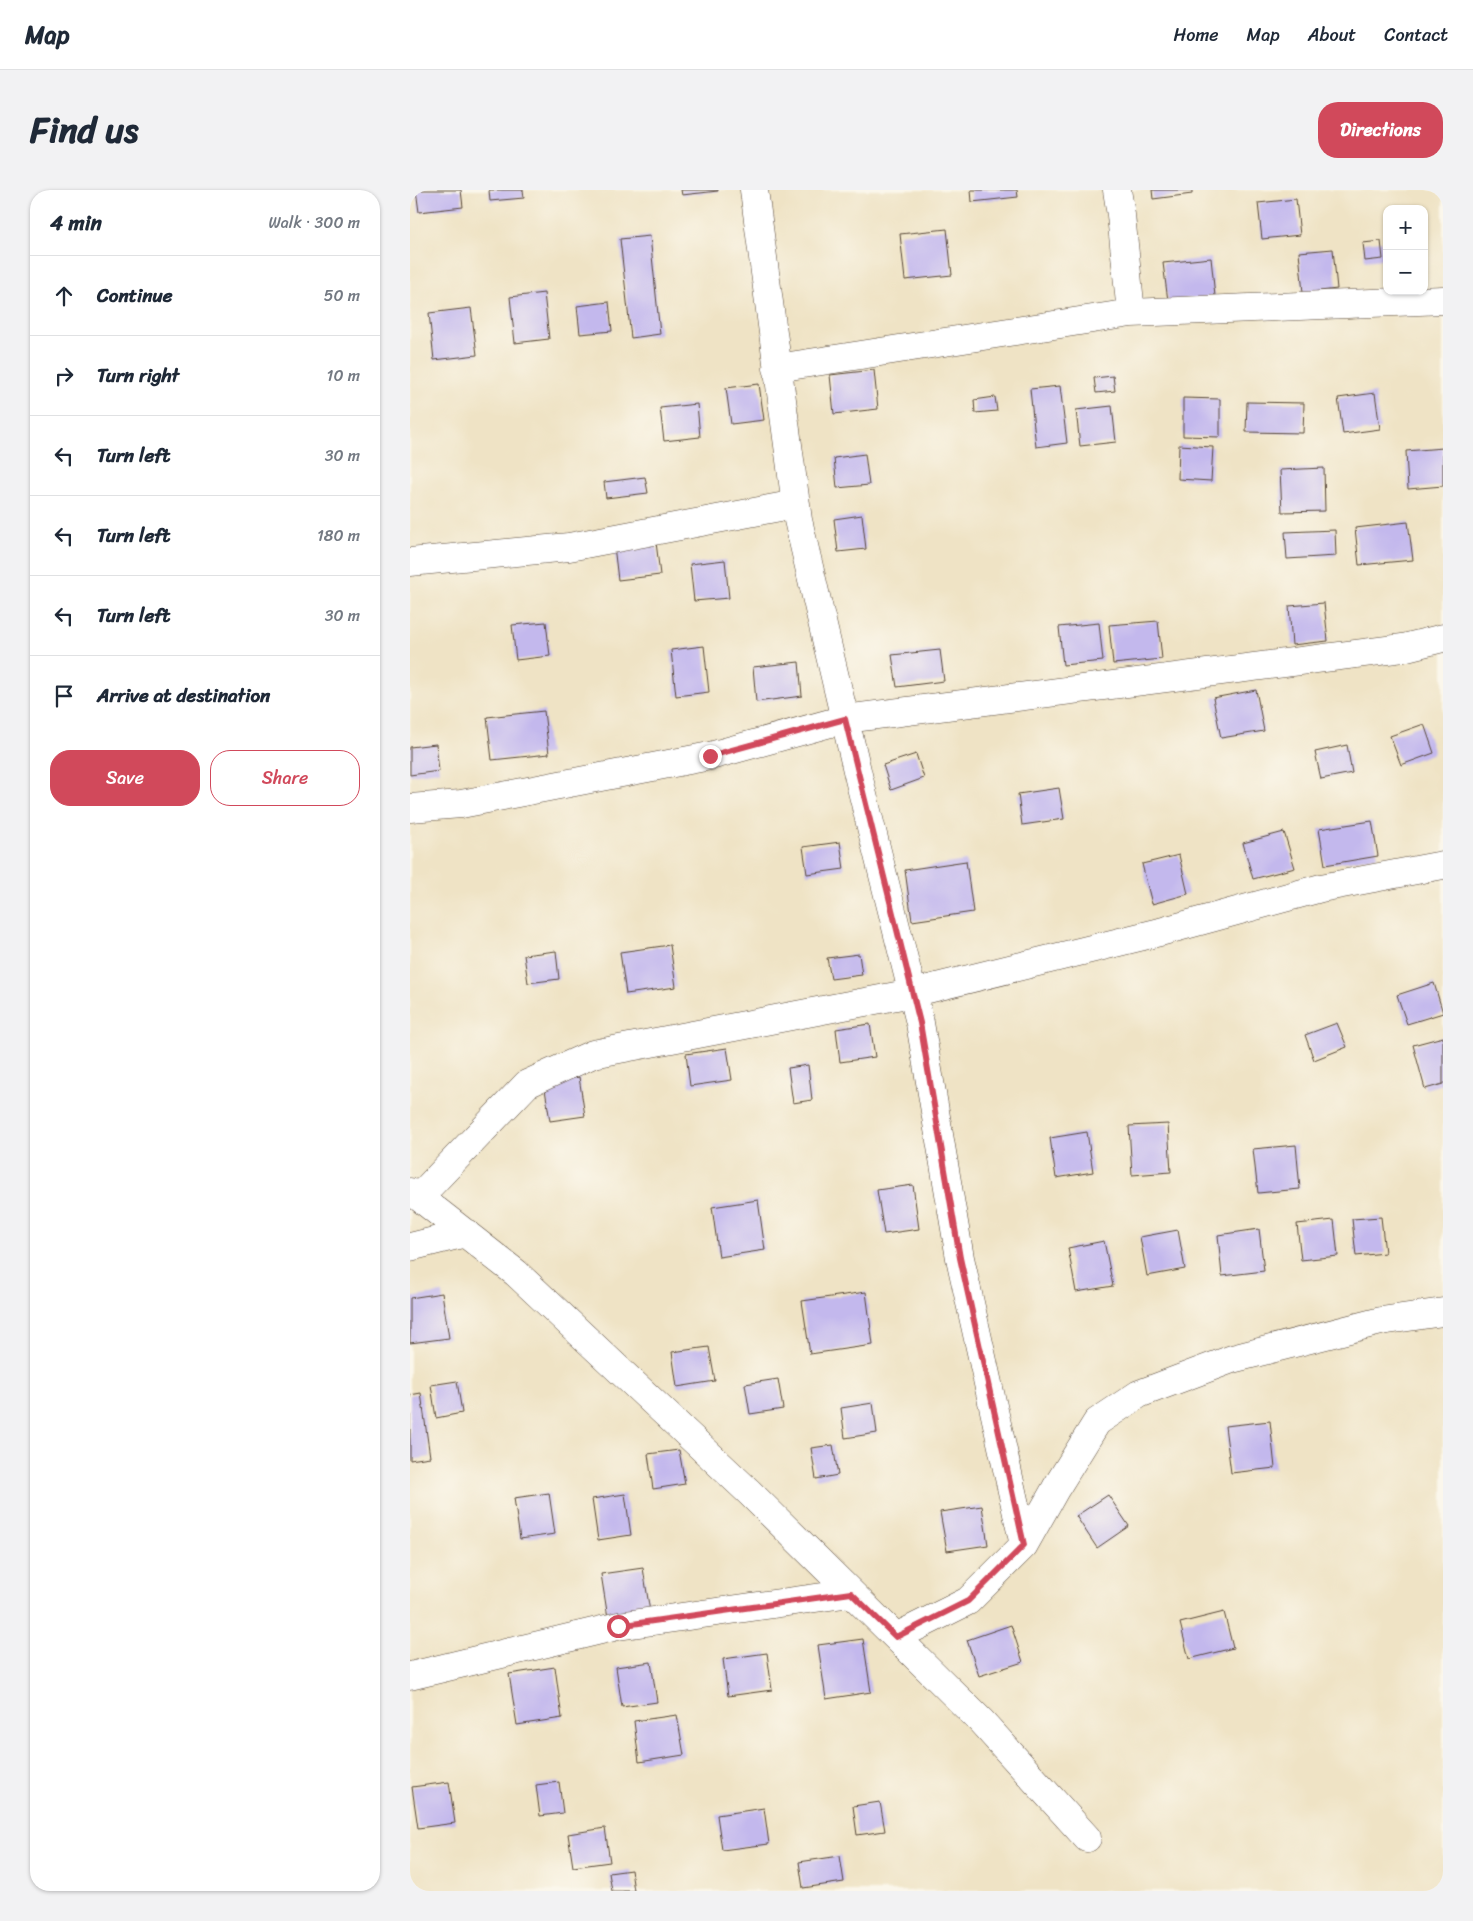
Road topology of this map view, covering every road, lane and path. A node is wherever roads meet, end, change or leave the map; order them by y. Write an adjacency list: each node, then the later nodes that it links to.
1 (754, 190): 5 (street)
2 (1117, 190): 4 (street)
3 (1443, 300): 4 (street)
4 (1131, 313): 5 (street)
5 (778, 368): 6 (street)
6 (796, 504): 7 (street); 9 (street)
7 (410, 562)
8 (1443, 638): 9 (street)
9 (845, 719): 10 (street); 12 (street)
10 (410, 808)
11 (1443, 865): 12 (street)
12 (912, 993): 13 (street); 17 (street)
13 (415, 1194): 14 (street)
14 (466, 1234): 15 (street); 18 (street)
15 (410, 1247)
16 (1443, 1312): 17 (street)
17 (1024, 1545): 19 (street)
18 (851, 1593): 19 (street); 20 (street)
19 (896, 1637): 21 (street)
20 (410, 1676)
21 (1087, 1838)

